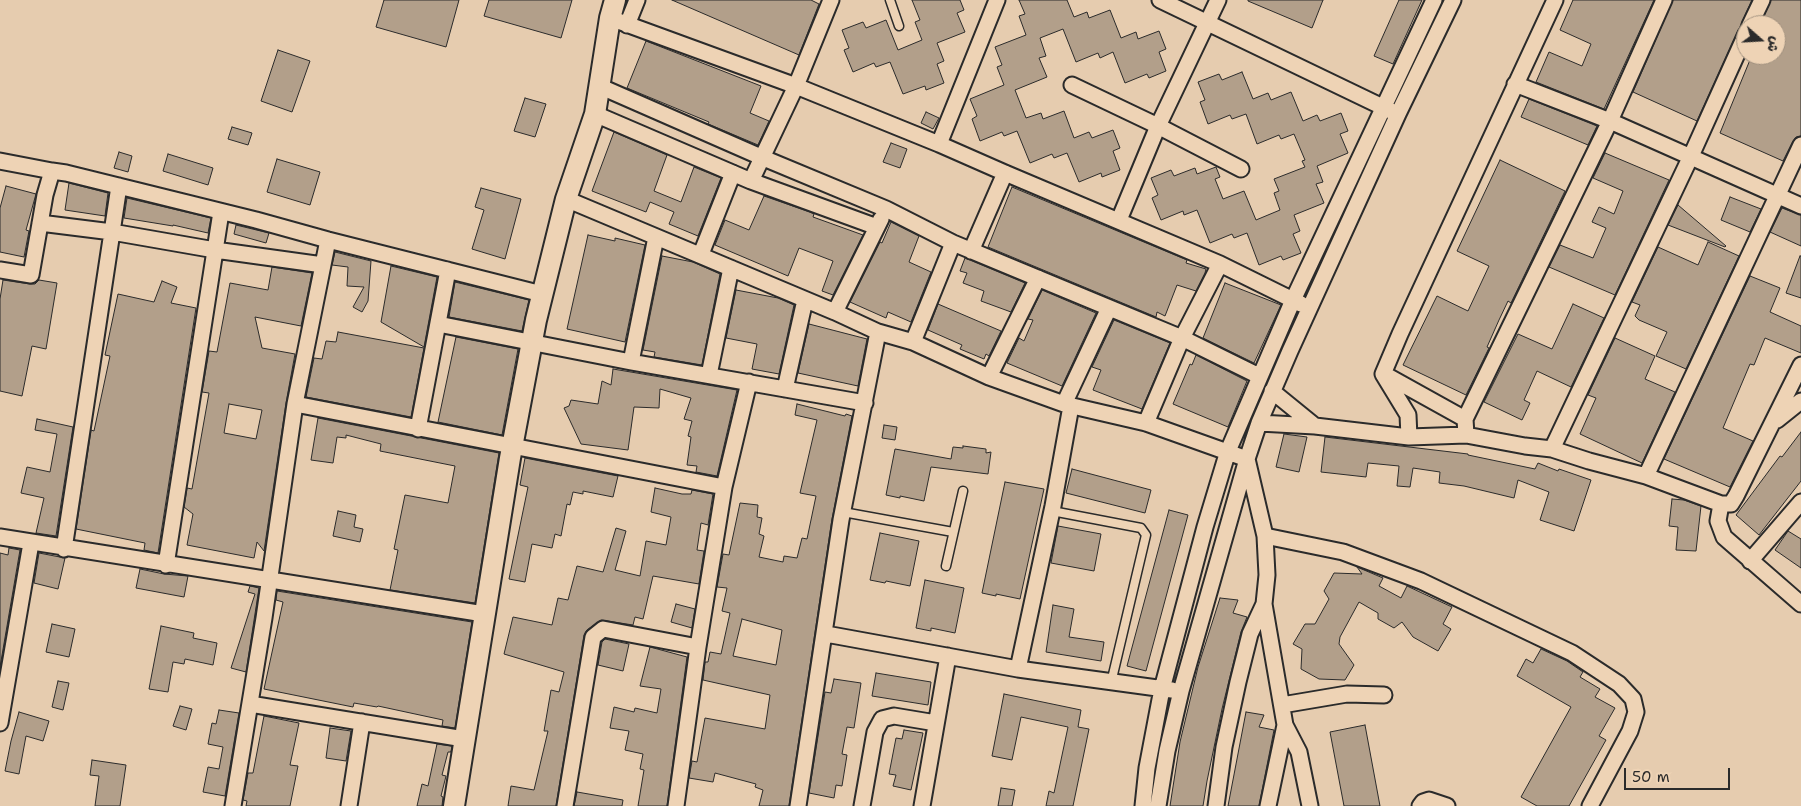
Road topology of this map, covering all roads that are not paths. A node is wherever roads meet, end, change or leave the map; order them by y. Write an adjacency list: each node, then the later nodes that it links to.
1 (637, 0): 12 (street)
2 (890, 0): 15 (lane)
3 (997, 0): 26 (street)
4 (1160, 0): 14 (street)
5 (1218, 0): 14 (street)
6 (1434, 0): 21 (street)
7 (1453, 0): 23 (street)
8 (1555, 0): 17 (street)
9 (1664, 0): 24 (street)
10 (1762, 0): 13 (street)
11 (829, 1): 20 (street)
12 (617, 14): 19 (main road); 20 (street)
13 (1755, 15)
14 (1206, 21): 21 (street); 25 (street)
15 (899, 26)
16 (1736, 56): 28 (street)
17 (1515, 84): 24 (street); 71 (street)
18 (1072, 85): 25 (street)
19 (599, 86): 22 (main road); 29 (street)
20 (796, 86): 26 (street); 29 (street)
21 (1384, 107): 23 (street); 60 (street)
22 (595, 114): 33 (street); 38 (main road)
23 (1398, 114): 62 (street)
24 (1610, 121): 28 (street); 82 (street)
25 (1158, 126): 31 (street); 42 (street)
26 (940, 144): 34 (street)
27 (1801, 144): 37 (street)
28 (1691, 156): 37 (street); 91 (street)
29 (761, 158): 35 (street); 40 (street)
30 (0, 161): 32 (street)
31 (1241, 169)
32 (52, 172): 36 (street); 43 (street)
33 (733, 173): 35 (street); 51 (street)
34 (1005, 173): 42 (street); 50 (street)
35 (751, 181): 44 (street)
36 (119, 186): 41 (street); 45 (street)
37 (1777, 195): 39 (street); 94 (street)
38 (566, 199): 46 (street); 58 (main road)
39 (1801, 206)
40 (886, 209): 44 (street); 48 (street)
41 (221, 212): 47 (street); 49 (street)
42 (1119, 220): 52 (street)
43 (40, 223): 45 (street); 55 (street)
44 (877, 226): 63 (street)
45 (112, 232): 49 (street); 105 (street)
46 (656, 237): 51 (street); 69 (street)
47 (328, 240): 53 (street); 56 (street)
48 (953, 243): 50 (street); 68 (street)
49 (215, 250): 53 (street); 107 (street)
50 (971, 251): 57 (street)
51 (701, 254): 54 (street)
52 (1220, 264): 60 (street); 66 (street)
53 (323, 265): 80 (street)
54 (731, 268): 59 (street); 72 (street)
55 (0, 270)
56 (448, 270): 58 (street); 64 (street)
57 (1038, 278): 61 (street); 74 (street)
58 (542, 294): 67 (main road)
59 (805, 300): 63 (street); 76 (street)
60 (1293, 300): 62 (street); 73 (street)
61 (1109, 308): 66 (street); 81 (street)
62 (1309, 308): 77 (street)
63 (835, 312): 65 (street)
64 (438, 324): 67 (street); 87 (street)
65 (878, 332): 68 (street); 79 (street)
66 (1182, 338): 73 (street); 84 (street)
67 (532, 342): 69 (street); 90 (main road)
68 (913, 342): 74 (street)
69 (631, 362): 72 (street)
70 (1801, 365): 83 (street)
71 (1383, 374): 82 (street); 89 (street)
72 (709, 375): 75 (street)
73 (1259, 376): 92 (street)
74 (989, 377): 81 (street)
75 (749, 382): 76 (street); 95 (street)
76 (785, 388): 79 (street)
77 (1272, 391): 85 (street); 86 (street)
78 (1801, 401): 83 (street)
79 (865, 403): 100 (street)
80 (295, 404): 87 (street); 109 (street)
81 (1068, 405): 84 (street); 99 (street)
82 (1466, 419): 88 (street)
83 (1774, 422): 98 (street)
84 (1146, 423): 92 (street)
85 (1259, 423): 86 (street); 93 (street)
86 (1315, 426): 89 (street)
87 (418, 429): 90 (street)
88 (1466, 435): 89 (street); 91 (street)
89 (1409, 437)
90 (511, 447): 95 (street); 112 (main road)
91 (1552, 449): 94 (street)
92 (1228, 451): 93 (street); 118 (street)
93 (1246, 459): 102 (street); 119 (street)
94 (1646, 476): 98 (street)
95 (724, 487): 114 (street)
96 (963, 491): 101 (lane)
97 (1801, 502): 106 (street)
98 (1721, 504): 106 (street)
99 (1052, 511): 116 (street); 117 (lane)
100 (843, 512): 101 (lane); 113 (street)
101 (953, 532): 108 (lane)
102 (1265, 536): 110 (street); 143 (street)
103 (0, 537): 104 (street)
104 (31, 544): 105 (street); 124 (street)
105 (64, 549): 107 (street)
106 (1750, 561): 111 (street)
107 (166, 565): 109 (street)
108 (946, 566)
109 (270, 581): 112 (street); 121 (street)
110 (1264, 604): 122 (street); 138 (street)
111 (1801, 604)
112 (484, 614): 127 (main road)
113 (826, 634): 115 (street); 133 (street)
114 (698, 646): 131 (street); 132 (street)
115 (948, 656): 116 (street); 125 (street)
116 (1018, 670): 117 (street)
117 (1111, 683): 118 (street)
118 (1162, 689): 119 (street); 136 (street)
119 (1181, 691): 137 (street)
120 (1384, 695): 122 (street)
121 (250, 704): 123 (street); 128 (street)
122 (1282, 705): 126 (street)
123 (362, 722): 127 (street); 129 (street)
124 (0, 723)
125 (936, 723): 134 (street); 135 (street)
126 (1285, 724): 139 (street); 140 (street)
127 (464, 739): 130 (main road)
128 (233, 806)
129 (349, 806)
130 (454, 806)
131 (565, 806)
132 (676, 806)
133 (798, 806)
134 (862, 806)
135 (922, 806)
136 (1143, 806)
137 (1158, 806)
138 (1216, 806)
139 (1268, 806)
140 (1310, 806)
141 (1420, 806): 142 (street)
142 (1447, 806)
143 (1590, 806)

